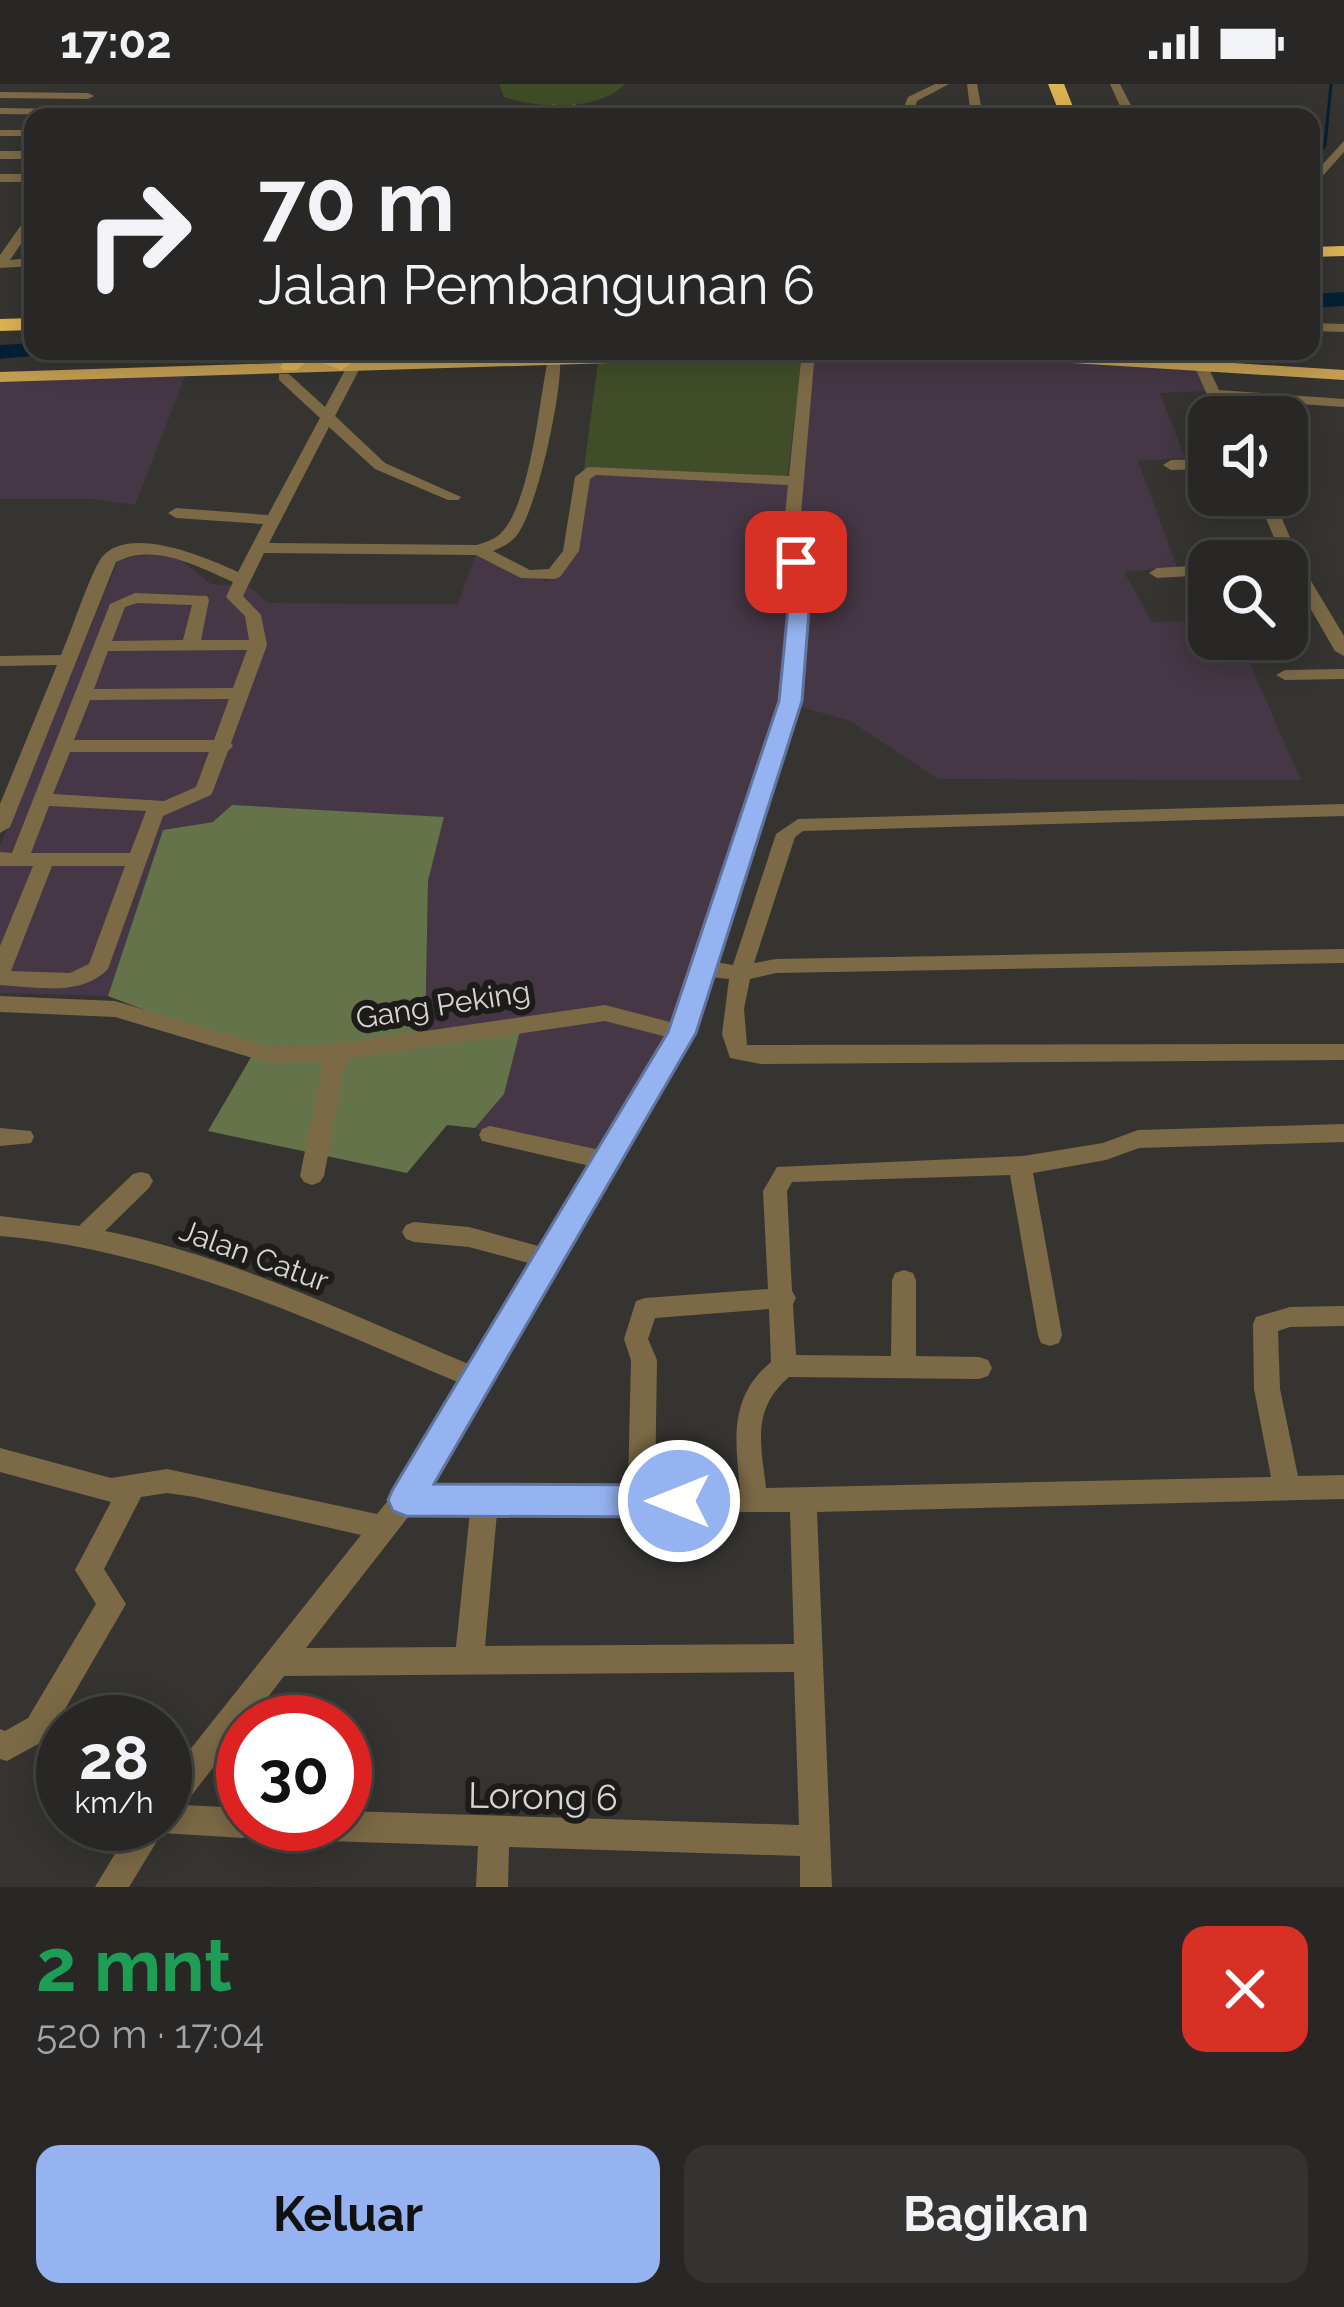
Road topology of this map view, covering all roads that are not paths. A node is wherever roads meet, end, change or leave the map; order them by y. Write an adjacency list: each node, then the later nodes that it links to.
1 (944, 84): 4 (street)
2 (2, 90): 3 (street)
3 (88, 96)
4 (909, 108)
5 (1344, 144): 6 (street)
6 (1320, 174)
7 (24, 230): 8 (street)
8 (0, 264)
9 (436, 360): 13 (main road)
10 (555, 360): 27 (street)
11 (808, 360): 22 (street)
12 (1160, 360): 14 (main road)
13 (318, 361): 16 (main road); 19 (street); 19 (street)
14 (1200, 364): 15 (main road); 17 (street)
15 (1344, 374)
16 (0, 377)
17 (1214, 394): 18 (street)
18 (1344, 403)
19 (328, 418): 23 (street); 25 (street)
20 (1171, 465): 21 (street)
21 (1188, 465)
22 (795, 481): 27 (street); 52 (street)
23 (453, 497)
24 (176, 513): 25 (street)
25 (276, 520): 26 (street)
26 (262, 548): 27 (street); 30 (street)
27 (479, 550)
28 (1188, 571): 29 (street)
29 (1157, 573)
30 (242, 580): 34 (street); 36 (street)
31 (1308, 594): 35 (street)
32 (191, 645): 33 (street); 33 (street); 34 (street)
33 (101, 646): 41 (street)
34 (258, 646): 40 (street)
35 (1344, 651)
36 (66, 660): 37 (street); 47 (street)
37 (0, 661)
38 (1344, 674): 39 (street)
39 (1285, 675)
40 (242, 693): 41 (street); 43 (street)
41 (83, 695): 42 (street)
42 (63, 746): 43 (street); 44 (street)
43 (224, 746): 45 (street)
44 (42, 800): 45 (street); 48 (street)
45 (159, 806): 50 (street)
46 (1344, 810): 53 (street)
47 (0, 827)
48 (10, 859): 49 (street)
49 (45, 860): 50 (street); 54 (street)
50 (139, 860): 54 (street)
51 (1344, 956): 53 (street)
52 (701, 968): 53 (street); 56 (street)
53 (741, 973): 58 (street)
54 (0, 975)
55 (0, 1004): 57 (street)
56 (682, 1033): 57 (street, Gang Peking); 61 (street)
57 (335, 1052): 63 (street, Gang Peking)
58 (1344, 1052)
59 (1344, 1133): 62 (street)
60 (490, 1135): 61 (street)
61 (609, 1161): 68 (street)
62 (1020, 1164): 70 (street); 72 (street)
63 (312, 1175)
64 (141, 1181): 67 (street)
65 (0, 1226): 67 (street, Jalan Catur)
66 (414, 1232): 68 (street)
67 (87, 1233): 76 (street, Jalan Catur)
68 (551, 1259): 76 (street)
69 (904, 1280): 73 (street)
70 (784, 1298): 74 (street); 83 (street)
71 (1344, 1316): 79 (street)
72 (1050, 1335)
73 (904, 1365): 74 (street); 75 (street)
74 (784, 1366): 84 (street)
75 (979, 1368)
76 (478, 1378): 82 (street)
77 (0, 1460): 80 (street)
78 (1344, 1486): 79 (street)
79 (1287, 1488): 81 (street)
80 (131, 1490): 86 (street); 90 (street)
81 (803, 1499): 84 (street); 87 (street)
82 (406, 1500): 85 (street); 86 (street)
83 (641, 1501): 84 (street); 85 (street)
84 (754, 1501)
85 (485, 1502): 89 (street)
86 (383, 1528): 88 (street)
87 (809, 1658): 89 (street); 96 (street)
88 (276, 1662): 89 (street); 93 (street)
89 (469, 1663)
90 (69, 1695)
91 (36, 1737): 92 (street)
92 (0, 1744)
93 (192, 1763)
94 (372, 1829): 95 (street, Lorong 6)
95 (494, 1835): 96 (street, Lorong 6); 99 (street)
96 (815, 1840): 100 (street)
97 (134, 1851): 98 (street)
98 (111, 1887)
99 (492, 1887)
100 (816, 1887)

